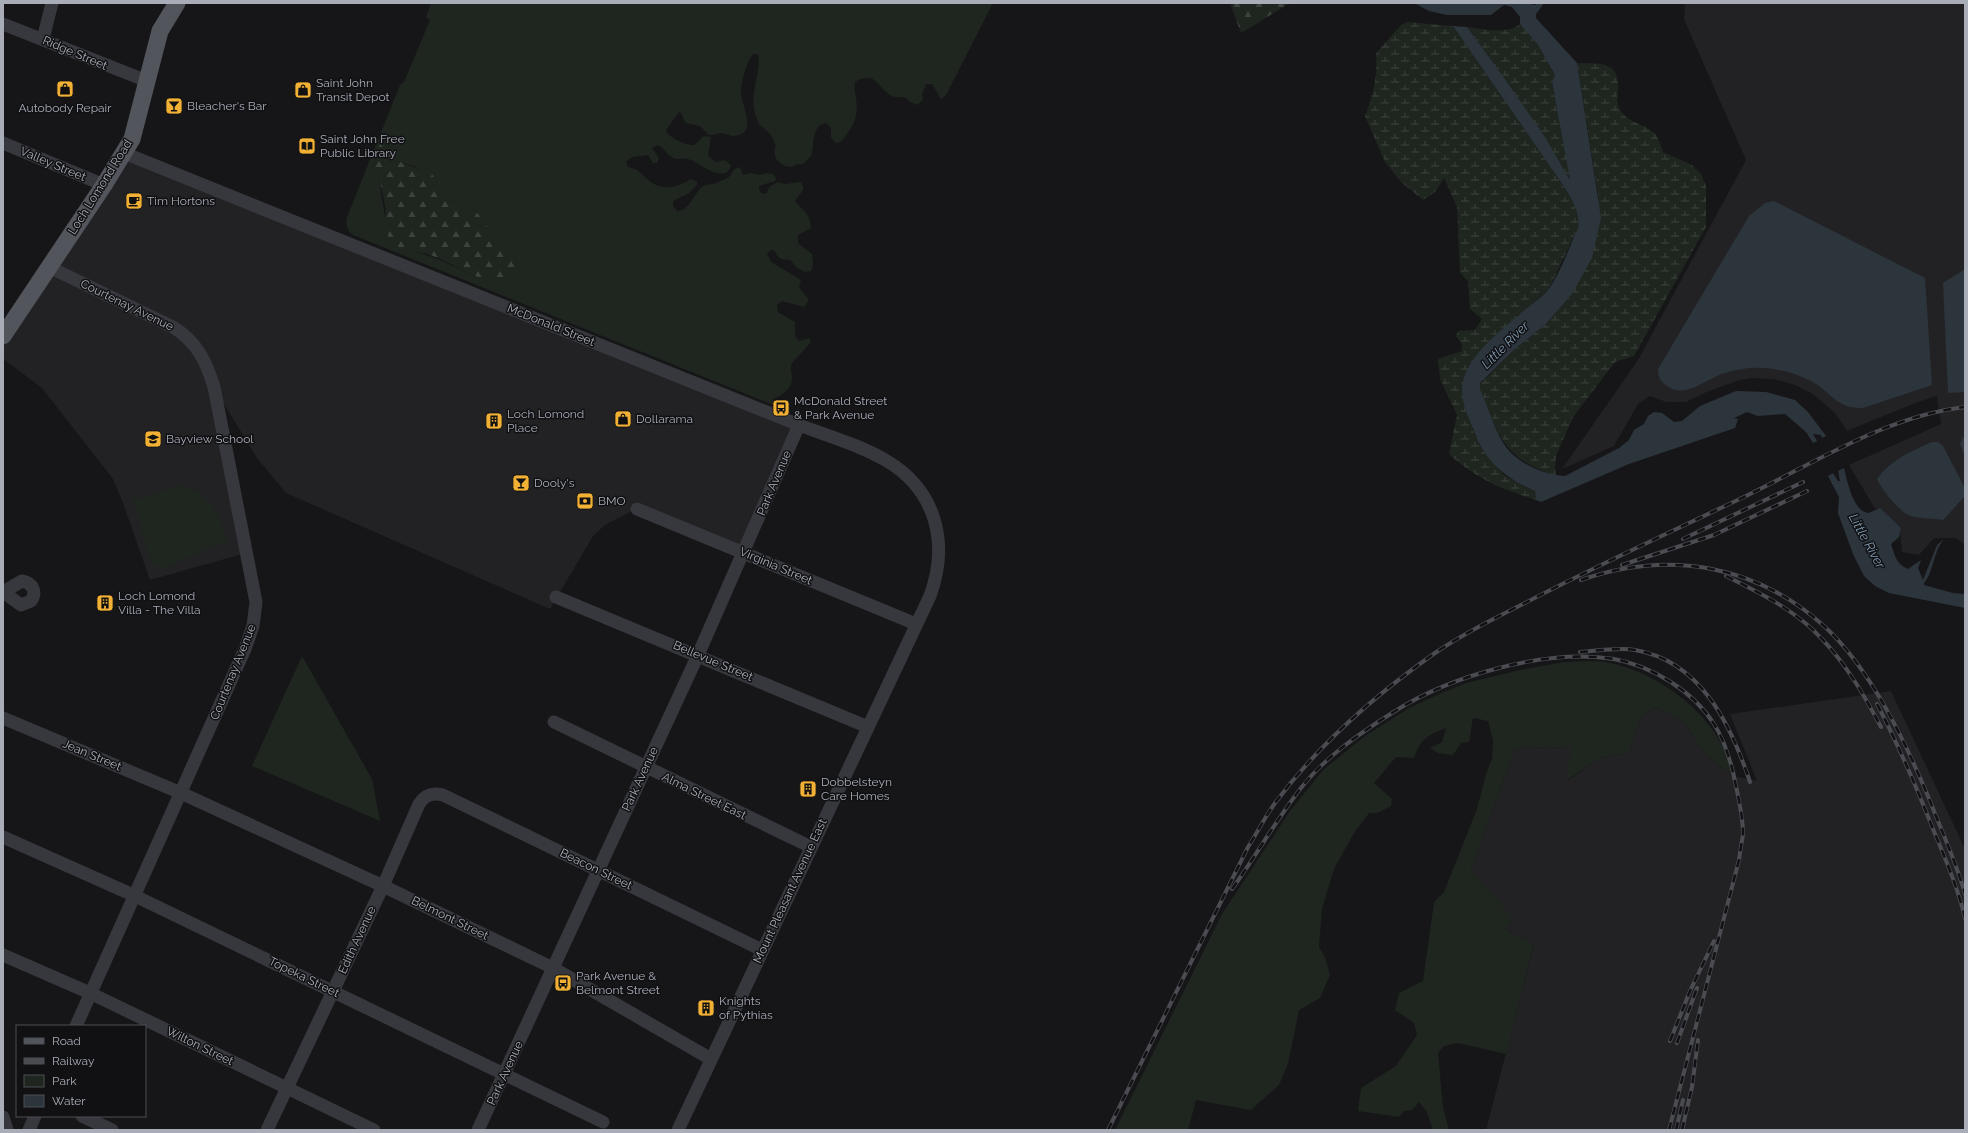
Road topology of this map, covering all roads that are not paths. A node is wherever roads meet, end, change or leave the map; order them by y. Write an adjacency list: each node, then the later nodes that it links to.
1 (52, 3): 4 (street)
2 (177, 3): 5 (main road, Loch Lomond Road)
3 (3, 24): 4 (street, Ridge Street)
4 (43, 39): 5 (street, Ridge Street)
5 (147, 81): 7 (main road, Loch Lomond Road)
6 (3, 143): 8 (street, Valley Street)
7 (124, 153): 8 (main road, Loch Lomond Road); 11 (street, McDonald Street)
8 (104, 185): 9 (main road, Loch Lomond Road)
9 (49, 267): 10 (main road, Loch Lomond Road); 22 (street, Courtenay Avenue)
10 (3, 336)
11 (799, 426): 13 (street, McDonald Street); 14 (street, Park Avenue)
12 (637, 509): 14 (street, Virginia Street)
13 (939, 540): 16 (street, Mount Pleasant Avenue East)
14 (744, 553): 16 (street, Virginia Street); 17 (street, Park Avenue)
15 (556, 597): 17 (street, Bellevue Street)
16 (916, 624): 20 (street, Mount Pleasant Avenue East)
17 (698, 655): 20 (street, Bellevue Street); 21 (street, Park Avenue)
18 (3, 718): 22 (street, Jean Street)
19 (554, 722): 21 (street, Alma Street East)
20 (868, 727): 25 (street, Mount Pleasant Avenue East)
21 (645, 768): 25 (street, Alma Street East); 26 (street, Park Avenue)
22 (181, 793): 27 (street, Belmont Street); 28 (street, Courtenay Avenue)
23 (428, 795): 26 (street, Beacon Street); 27 (street, Edith Avenue)
24 (3, 837): 28 (street, Topeka Street)
25 (811, 847): 29 (street, Mount Pleasant Avenue East)
26 (598, 870): 29 (street, Beacon Street); 31 (street, Park Avenue)
27 (383, 886): 31 (street, Belmont Street); 32 (street, Edith Avenue)
28 (133, 895): 32 (street, Topeka Street); 33 (street, Courtenay Avenue)
29 (762, 950): 35 (street, Mount Pleasant Avenue East)
30 (3, 955): 33 (street, Wilton Street)
31 (553, 968): 35 (street, Belmont Street); 36 (street, Park Avenue)
32 (333, 990): 36 (street, Topeka Street); 37 (street, Edith Avenue)
33 (90, 993): 34 (street, Courtenay Avenue); 37 (street, Wilton Street)
34 (76, 1025)
35 (711, 1059): 48 (street, Mount Pleasant Avenue East)
36 (505, 1074): 41 (street, Topeka Street); 47 (street, Park Avenue)
37 (286, 1088): 45 (street, Edith Avenue); 46 (street, Wilton Street)
38 (3, 1117): 42 (street)
39 (35, 1117): 43 (street)
40 (84, 1117): 44 (street)
41 (603, 1122)
42 (7, 1130)
43 (29, 1130)
44 (112, 1130)
45 (267, 1130)
46 (374, 1130)
47 (478, 1130)
48 (678, 1130)

